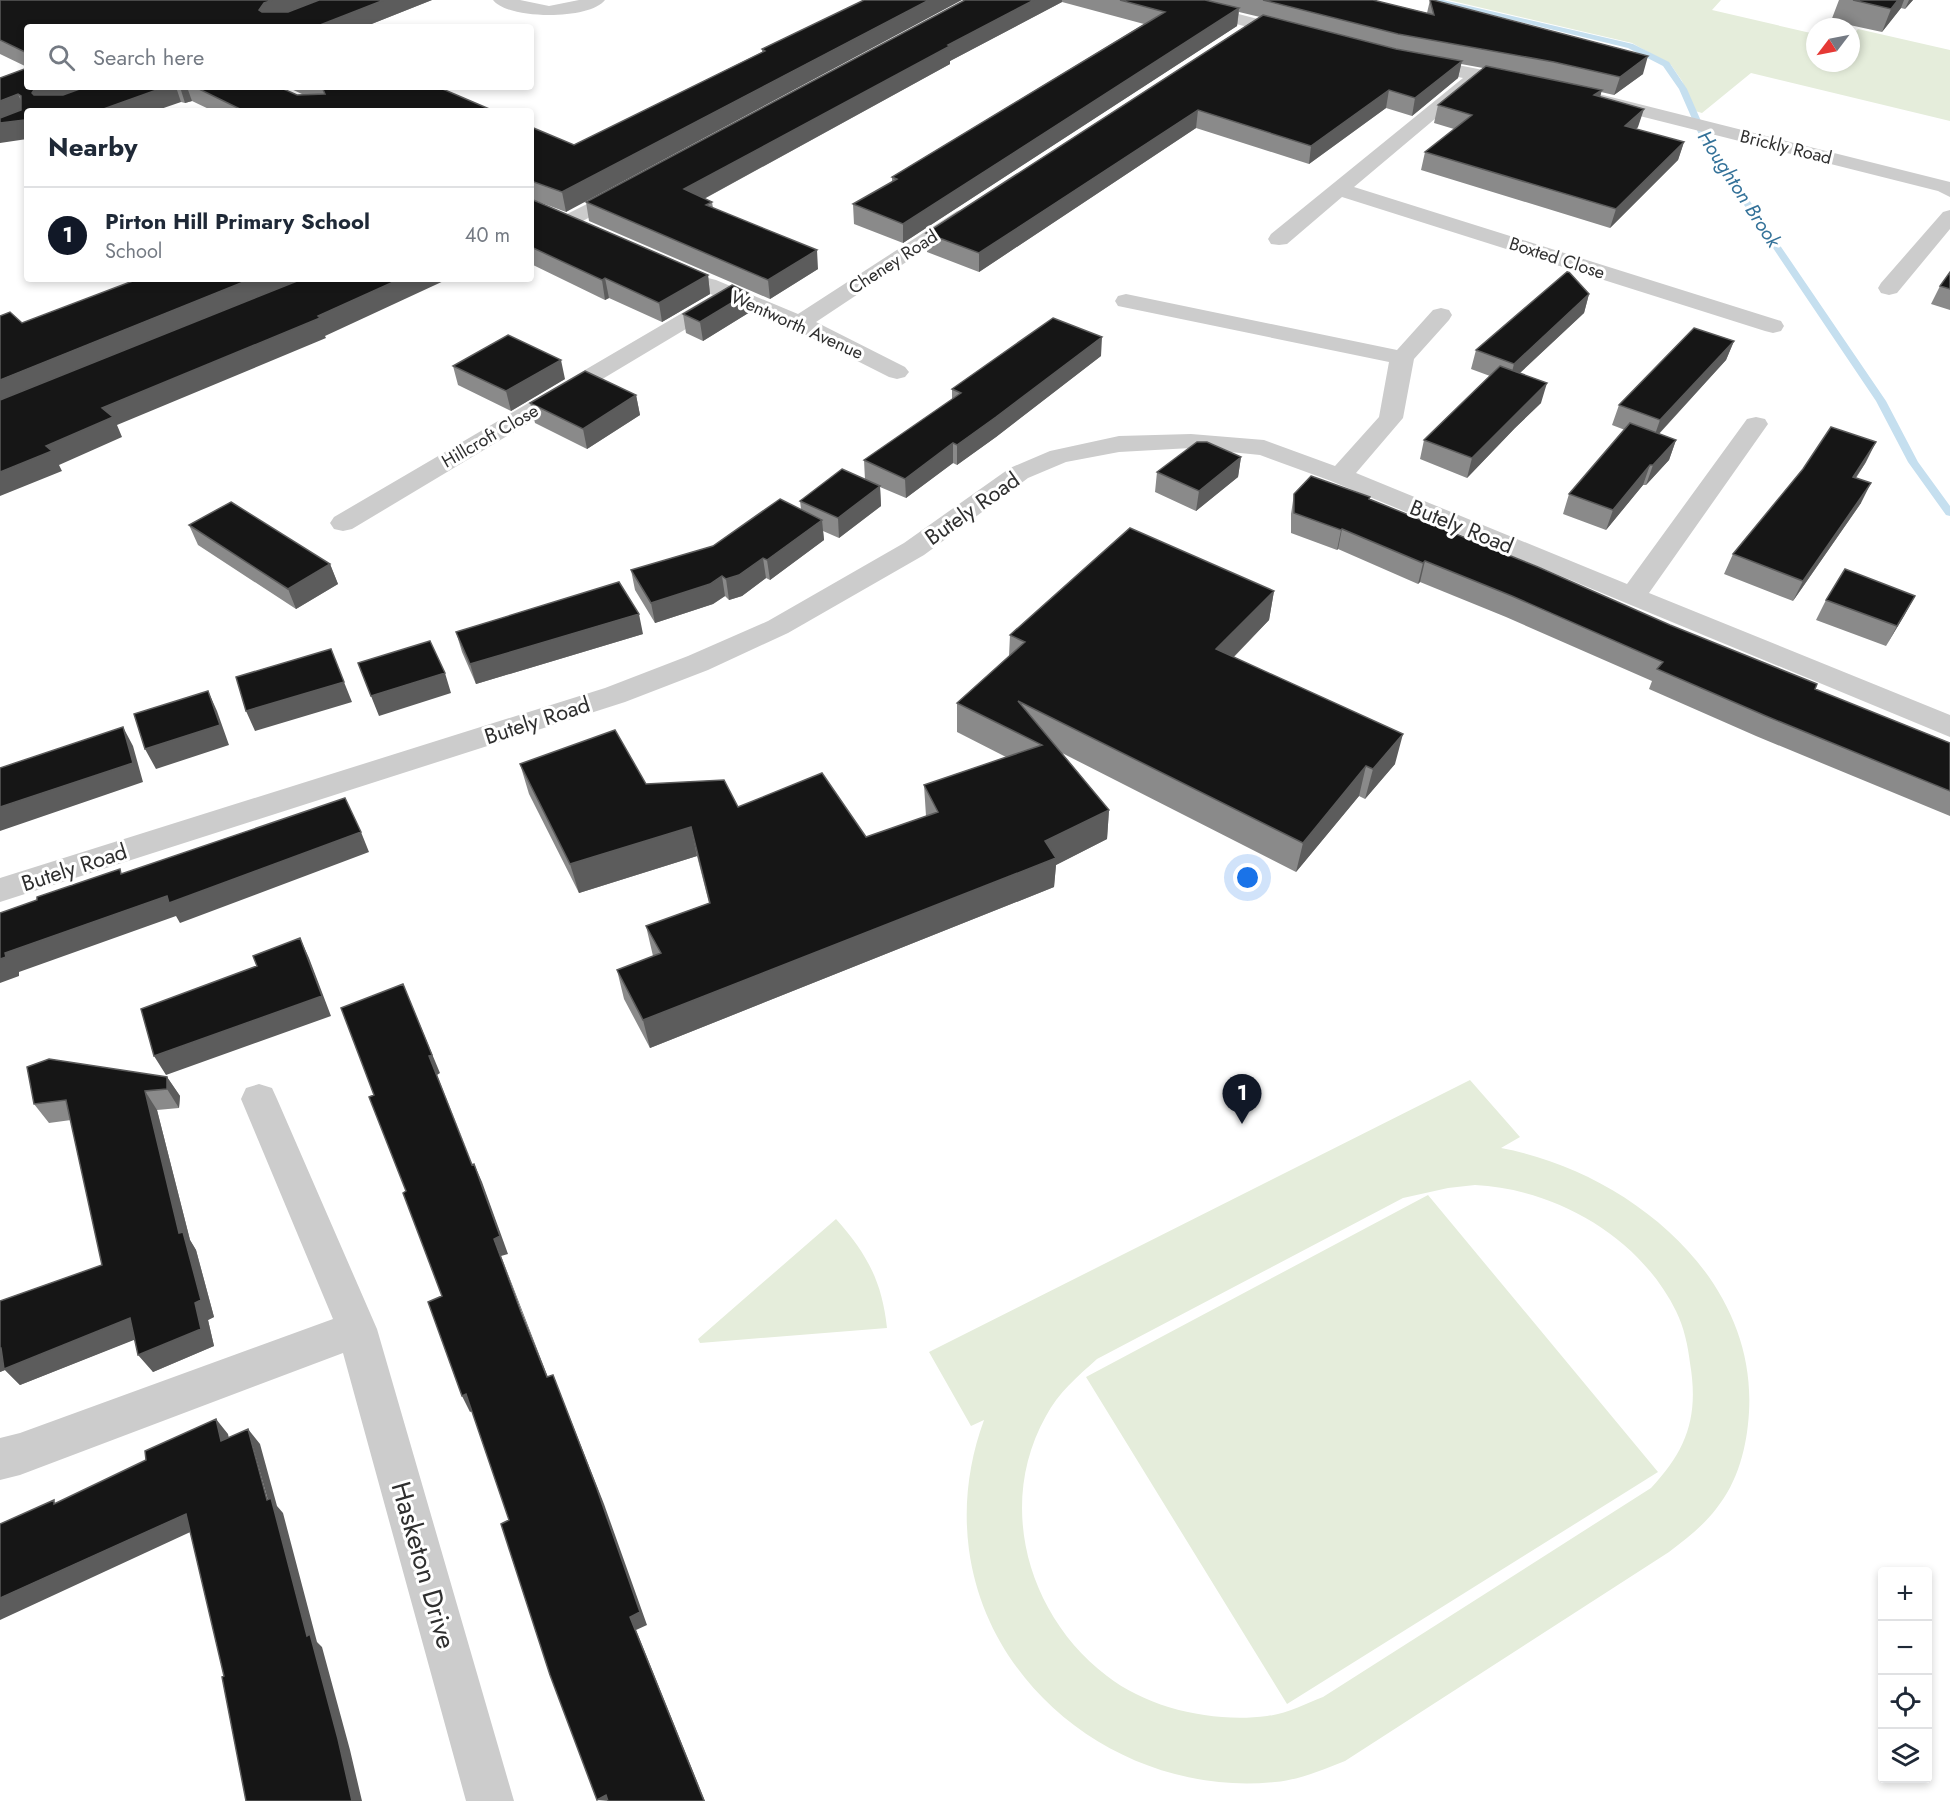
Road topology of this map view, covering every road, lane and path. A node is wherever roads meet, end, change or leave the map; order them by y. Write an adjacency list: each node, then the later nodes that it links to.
1 (502, 0): 2 (street)
2 (596, 0)
3 (1165, 0): 4 (street)
4 (1257, 24): 5 (street); 6 (street)
5 (1238, 37)
6 (1314, 39)
7 (1404, 61): 8 (street)
8 (1477, 75): 9 (street); 12 (street)
9 (1539, 86)
10 (1582, 96): 13 (street, Brickly Road)
11 (642, 182): 16 (street)
12 (1341, 190): 17 (street); 24 (street, Boxted Close)
13 (1950, 191)
14 (985, 201): 23 (street, Cheney Road)
15 (1950, 216): 19 (street)
16 (590, 231)
17 (1279, 239)
18 (687, 275): 20 (street, Wentworth Avenue)
19 (1889, 288)
20 (730, 295): 23 (street, Wentworth Avenue); 29 (street, Hillcroft Close)
21 (1126, 301): 25 (street)
22 (1441, 315): 25 (street)
23 (800, 323): 26 (street, Wentworth Avenue)
24 (1773, 326)
25 (1402, 358): 28 (street)
26 (897, 372)
27 (1756, 424): 30 (street)
28 (1340, 476): 30 (street, Butely Road); 32 (street, Butely Road)
29 (343, 523)
30 (1633, 596): 31 (street, Butely Road)
31 (1950, 727)
32 (0, 890)
33 (259, 1100): 34 (street, Hasketon Drive)
34 (357, 1329): 35 (street); 36 (street, Hasketon Drive)
35 (0, 1459)
36 (490, 1801)

